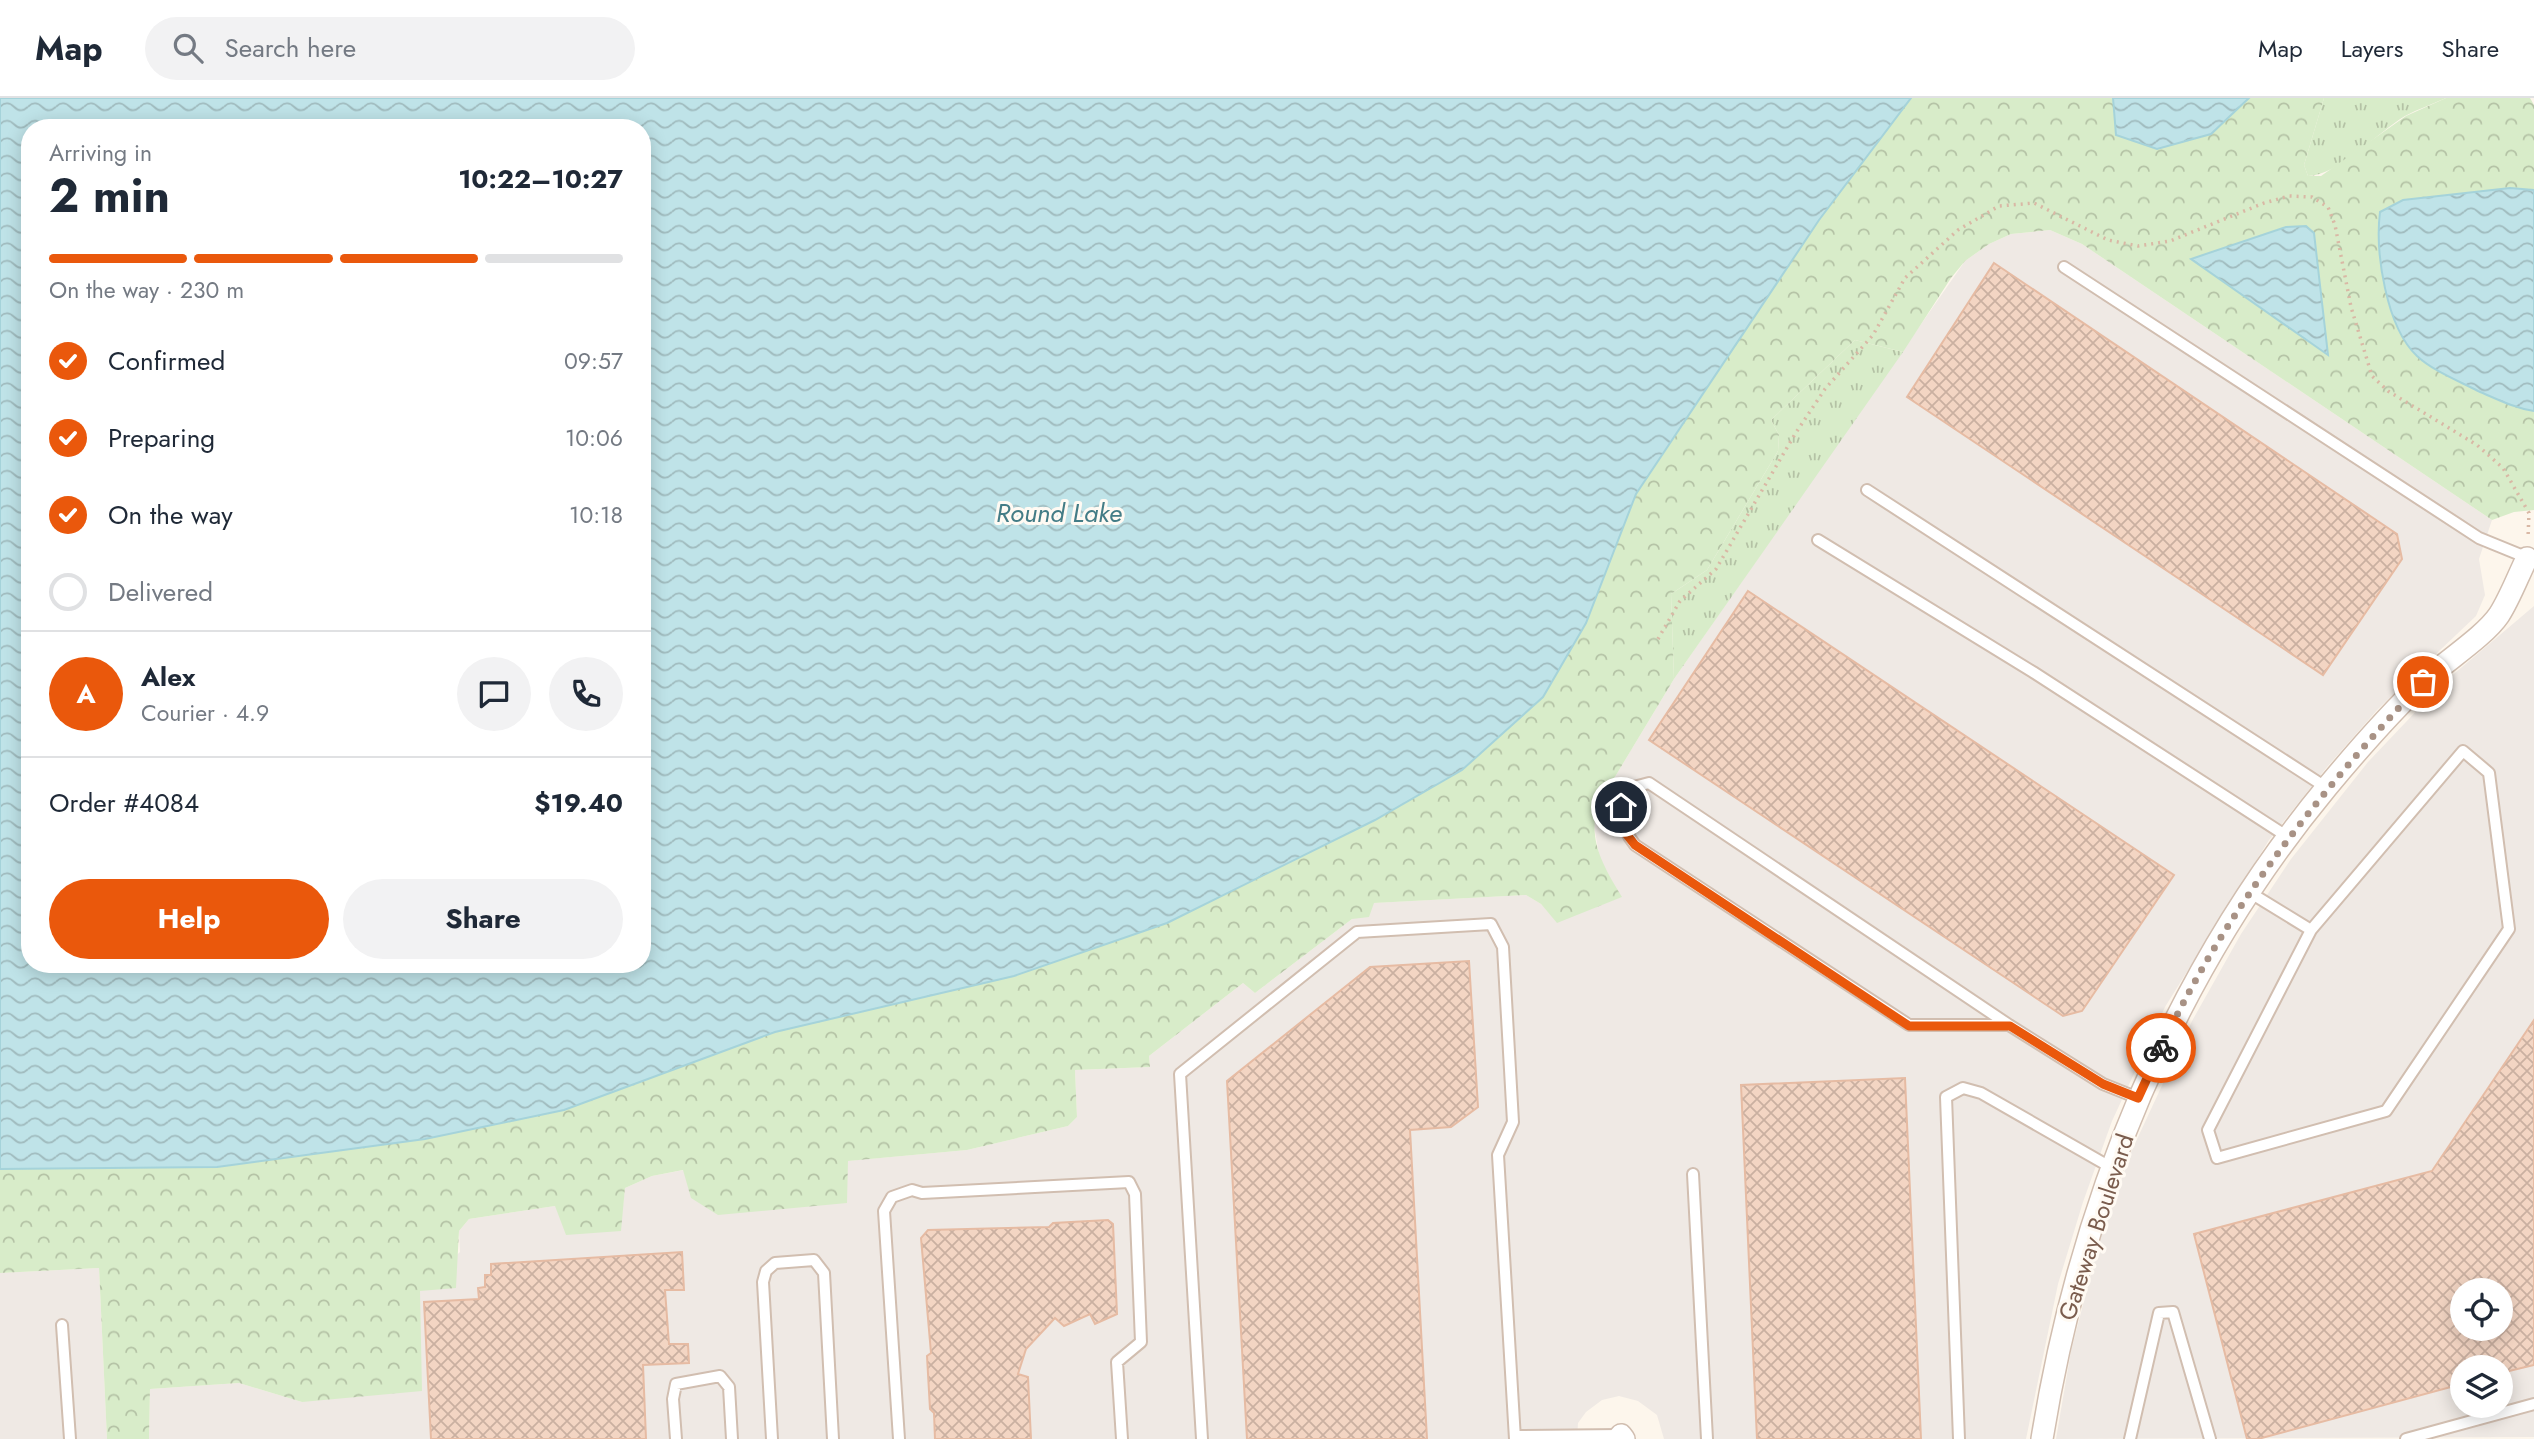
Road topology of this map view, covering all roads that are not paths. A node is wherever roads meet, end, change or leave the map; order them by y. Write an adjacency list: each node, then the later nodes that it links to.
1 (2064, 267): 4 (lane)
2 (1867, 490): 5 (lane)
3 (1818, 540): 6 (lane)
4 (2532, 562): 5 (street, Gateway Boulevard)
5 (2327, 788): 6 (street, Gateway Boulevard)
6 (2288, 837): 7 (street, Gateway Boulevard)
7 (2249, 892): 8 (lane); 10 (street, Gateway Boulevard)
8 (2311, 930): 8 (lane)
9 (2010, 1026): 9 (lane); 10 (lane)
10 (2138, 1098): 11 (street, Gateway Boulevard)
11 (2112, 1168): 26 (lane); 27 (street, Gateway Boulevard)
12 (1693, 1174): 25 (lane)
13 (62, 1325): 17 (lane)
14 (2534, 1404): 30 (lane)
15 (1515, 1437): 16 (lane); 24 (lane)
16 (1623, 1437)
17 (69, 1439)
18 (676, 1439): 19 (lane)
19 (732, 1439)
20 (772, 1439): 21 (lane)
21 (833, 1439)
22 (899, 1439): 23 (lane)
23 (1122, 1439)
24 (1202, 1439)
25 (1707, 1439)
26 (1959, 1439)
27 (2042, 1439)
28 (2130, 1439): 29 (lane)
29 (2210, 1439)
30 (2406, 1439)

